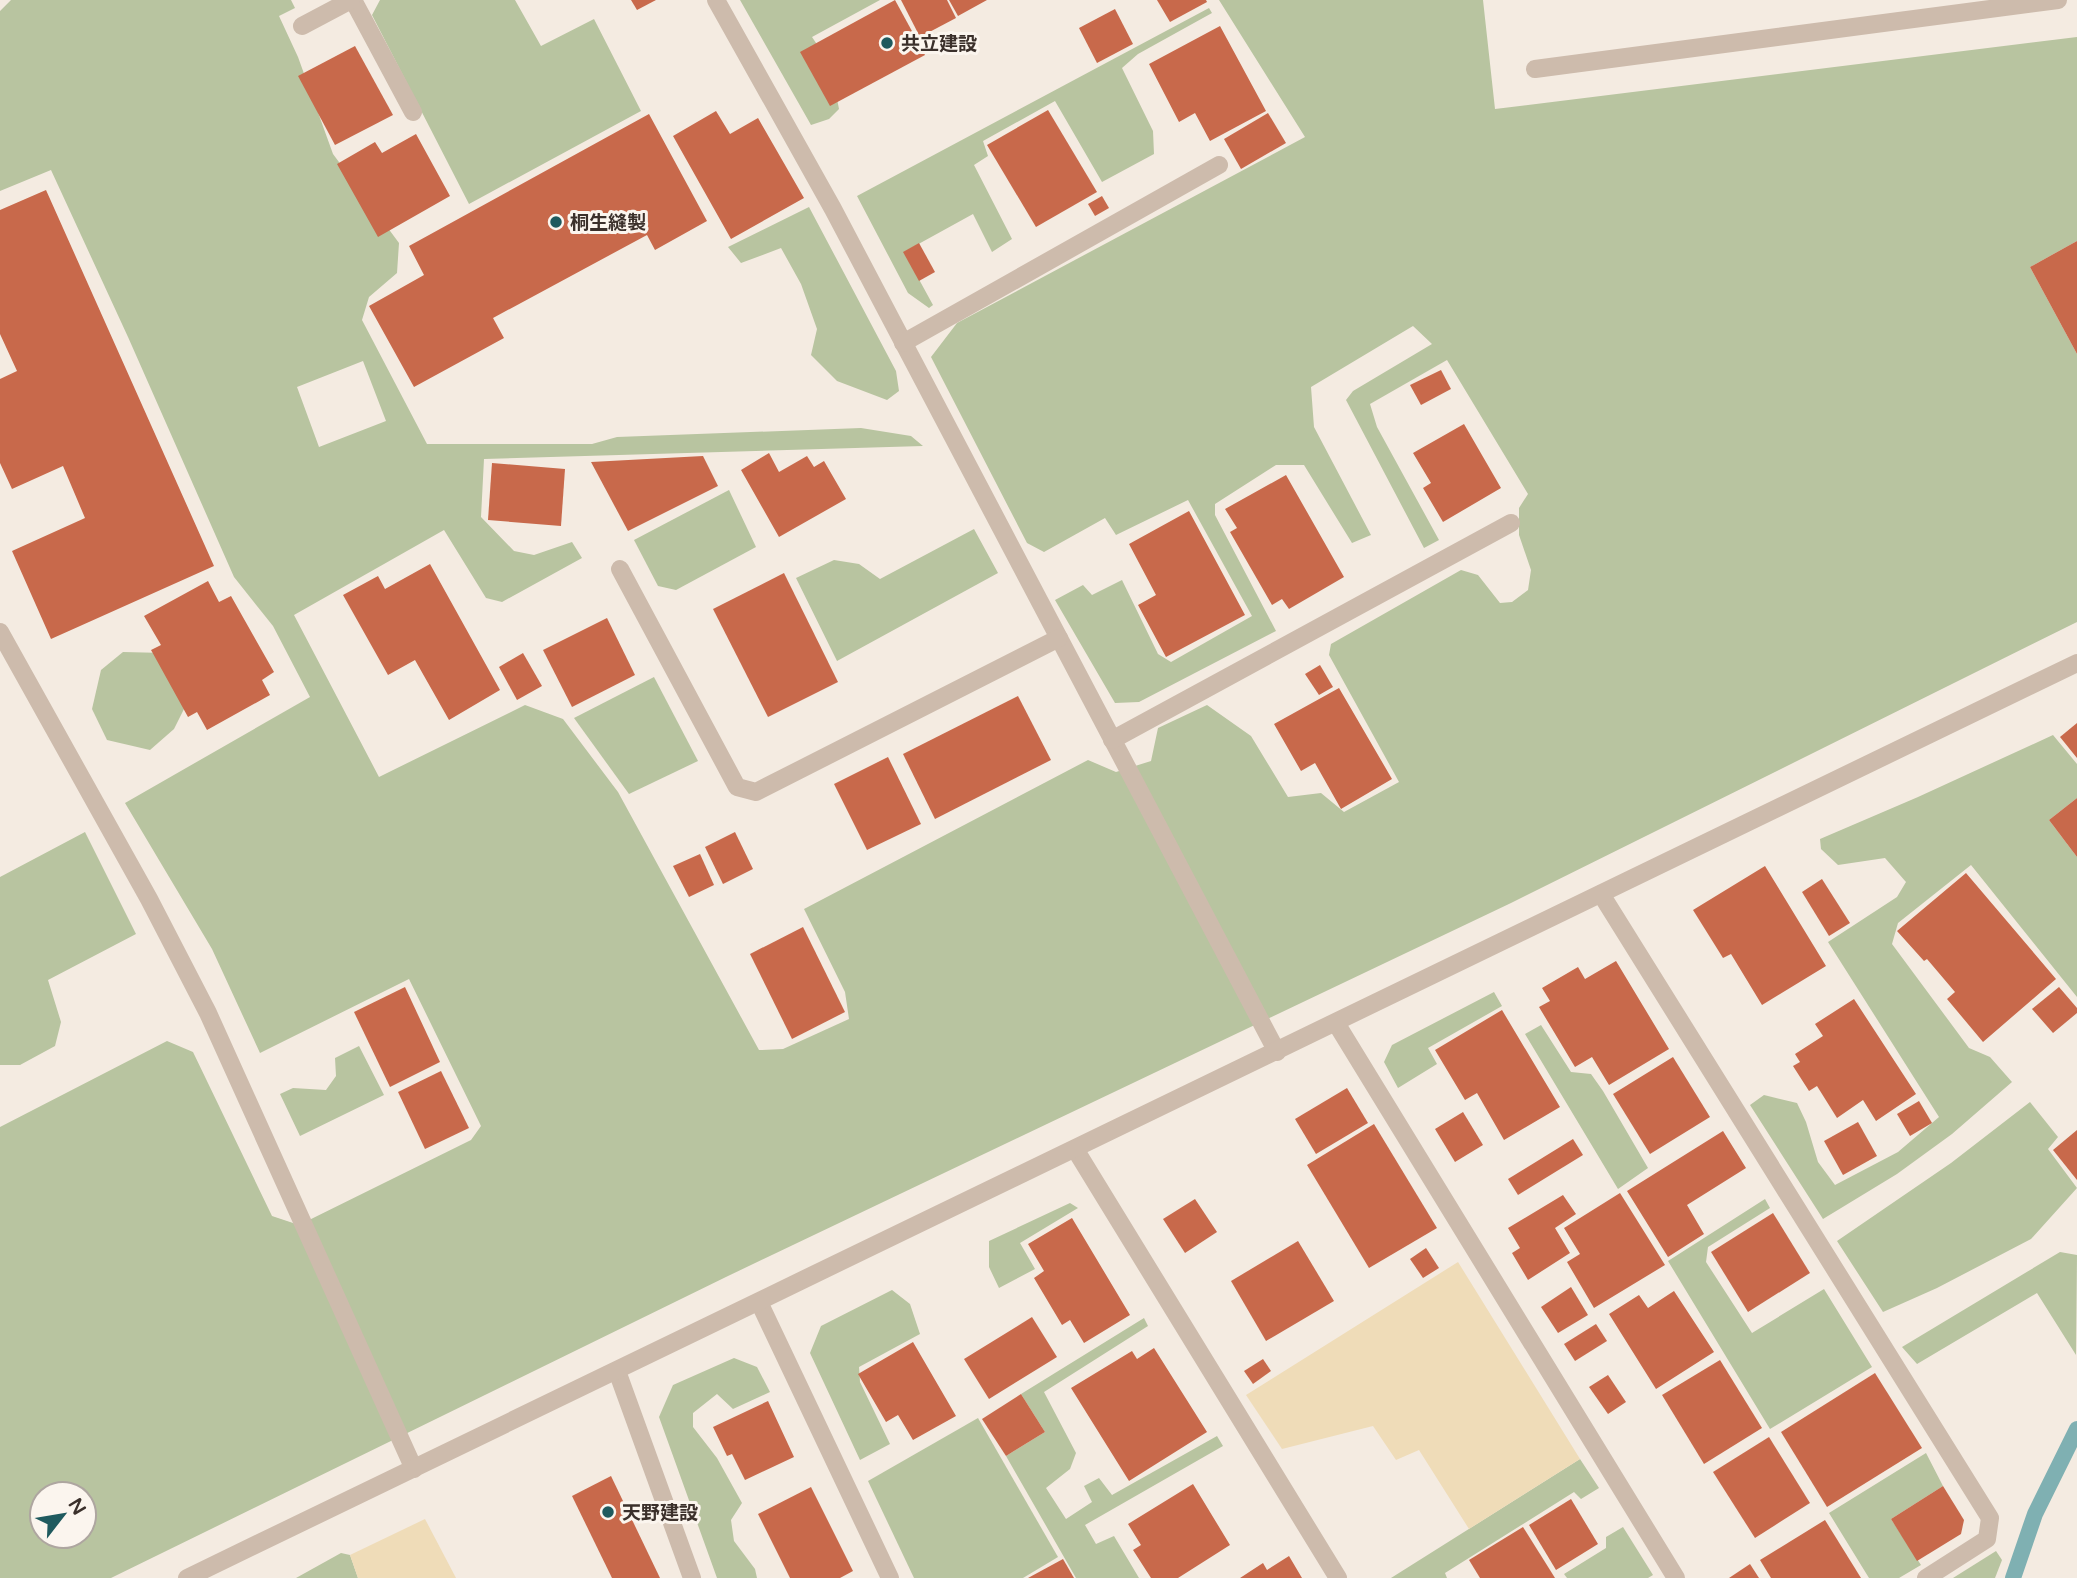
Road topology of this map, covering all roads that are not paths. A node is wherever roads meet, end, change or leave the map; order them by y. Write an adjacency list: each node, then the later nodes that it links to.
1 (352, 0): 4 (street); 6 (street)
2 (716, 0): 8 (street)
3 (2058, 0): 5 (street)
4 (302, 26)
5 (1535, 69)
6 (413, 113)
7 (1219, 165): 8 (street)
8 (903, 343): 12 (street)
9 (1511, 523): 14 (street)
10 (620, 569): 12 (street)
11 (0, 632): 21 (street)
12 (1059, 638): 14 (street)
13 (2077, 663): 15 (street)
14 (1112, 740): 17 (street)
15 (1601, 894): 16 (street); 27 (street)
16 (1336, 1023): 17 (street); 26 (street)
17 (1277, 1052): 18 (street)
18 (1075, 1149): 19 (street); 25 (street)
19 (760, 1302): 20 (street); 24 (street)
20 (617, 1371): 21 (street); 23 (street)
21 (414, 1469): 22 (street)
22 (187, 1578)
23 (692, 1578)
24 (890, 1578)
25 (1338, 1578)
26 (1676, 1578)
27 (1926, 1578)

